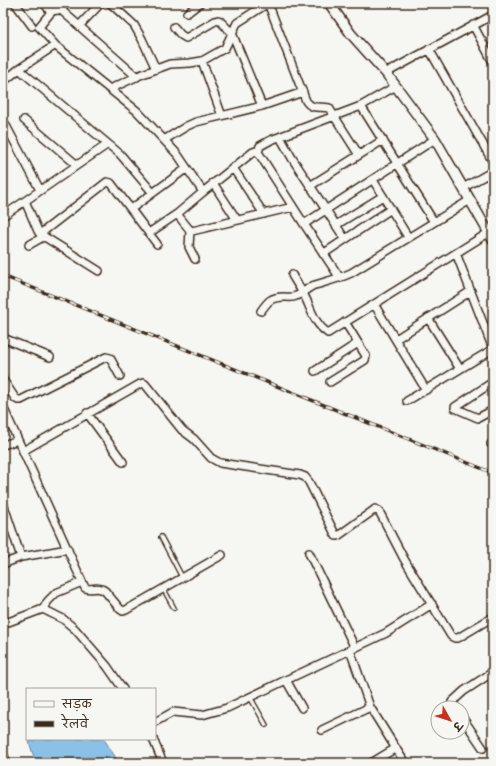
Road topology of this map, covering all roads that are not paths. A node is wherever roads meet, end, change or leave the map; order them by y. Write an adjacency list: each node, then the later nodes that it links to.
1 (15, 3): 13 (street)
2 (44, 3): 10 (street)
3 (67, 3): 9 (street)
4 (102, 3): 14 (street)
5 (110, 3): 23 (street)
6 (200, 3): 11 (street)
7 (268, 3): 17 (street); 29 (street)
8 (329, 3): 24 (street)
9 (61, 10): 10 (street); 14 (street)
10 (52, 11): 18 (street)
11 (187, 13)
12 (493, 15): 15 (street)
13 (32, 26)
14 (80, 26): 25 (street)
15 (473, 26): 19 (street); 21 (street)
16 (174, 28): 17 (street)
17 (232, 33): 20 (street); 30 (street)
18 (56, 46): 22 (street); 28 (street)
19 (430, 49): 24 (street); 43 (street)
20 (202, 61): 23 (street); 32 (street)
21 (493, 62)
22 (19, 69): 26 (street); 40 (street)
23 (156, 69): 25 (street)
24 (386, 73): 27 (street)
25 (137, 76): 28 (street)
26 (3, 82)
27 (396, 86): 31 (street); 37 (street)
28 (110, 89): 38 (street)
29 (303, 92): 30 (street); 33 (street)
30 (262, 106): 32 (street)
31 (361, 106): 33 (street); 39 (street)
32 (222, 116): 38 (street)
33 (334, 117): 36 (street); 42 (street)
34 (3, 120): 54 (street)
35 (24, 120): 45 (street)
36 (280, 137): 41 (street); 52 (street)
37 (435, 139): 44 (street); 53 (street)
38 (164, 140): 46 (street)
39 (383, 140): 42 (street); 44 (street)
40 (108, 144): 45 (street); 56 (street)
41 (258, 152): 47 (street); 60 (street)
42 (359, 155): 52 (street)
43 (493, 162)
44 (398, 164): 49 (street); 68 (street)
45 (77, 165): 54 (street)
46 (187, 168): 55 (street); 56 (street)
47 (233, 168): 51 (street); 66 (street)
48 (490, 173): 50 (street); 53 (street)
49 (373, 180): 57 (street); 63 (street)
50 (493, 182)
51 (214, 183): 55 (street); 67 (street)
52 (310, 186): 63 (street)
53 (463, 188): 58 (street)
54 (40, 190): 59 (street)
55 (203, 192): 65 (street)
56 (153, 193): 61 (street)
57 (383, 196): 62 (street); 70 (street)
58 (470, 200): 68 (street); 73 (street)
59 (25, 201): 64 (street); 74 (street)
60 (293, 207): 66 (street); 69 (street)
61 (131, 209): 72 (street); 74 (street)
62 (391, 209): 75 (street); 76 (street)
63 (326, 210): 69 (street); 70 (street)
64 (4, 211)
65 (176, 214): 71 (street); 72 (street)
66 (264, 214): 67 (street)
67 (237, 220): 71 (street)
68 (434, 222): 75 (street)
69 (304, 224): 80 (street)
70 (336, 225): 76 (street)
71 (190, 230): 81 (street)
72 (149, 233): 77 (street)
73 (492, 234): 79 (street)
74 (42, 235): 78 (street); 82 (street)
75 (408, 237): 84 (street)
76 (345, 239): 80 (street)
77 (157, 244)
78 (29, 245)
79 (456, 253): 85 (street); 87 (street)
80 (323, 254): 84 (street)
81 (195, 259)
82 (99, 271)
83 (292, 275): 86 (street)
84 (340, 278): 86 (street)
85 (471, 291): 89 (street); 95 (street)
86 (303, 293): 88 (street); 90 (street)
87 (374, 304): 90 (street); 92 (street)
88 (261, 311)
89 (428, 318): 92 (street); 95 (street)
90 (345, 322): 93 (street)
91 (3, 338): 94 (street)
92 (396, 339): 101 (street)
93 (358, 343): 96 (street); 99 (street)
94 (50, 357)
95 (460, 369): 101 (street)
96 (315, 371)
97 (120, 376): 98 (street)
98 (3, 380)
99 (330, 382)
100 (493, 382): 104 (street)
101 (426, 390): 102 (street)
102 (407, 401)
103 (3, 407): 106 (street)
104 (493, 410)
105 (87, 413): 108 (street); 109 (street); 120 (street)
106 (18, 440): 107 (street); 108 (street)
107 (3, 445)
108 (23, 451): 112 (street)
109 (123, 462)
110 (3, 503): 115 (street)
111 (161, 537): 117 (lane)
112 (68, 549): 115 (street); 118 (street)
113 (309, 553): 125 (street)
114 (222, 555): 117 (street)
115 (21, 557): 116 (street)
116 (3, 564)
117 (182, 577): 119 (street)
118 (82, 582): 119 (street); 122 (street)
119 (163, 588): 121 (lane)
120 (432, 604): 123 (street); 125 (street)
121 (174, 608)
122 (43, 609): 124 (street); 128 (street)
123 (493, 617)
124 (3, 624)
125 (353, 649): 127 (street); 131 (street)
126 (493, 672): 130 (street)
127 (286, 680): 129 (street); 132 (street)
128 (122, 688)
129 (250, 697): 133 (street); 134 (lane)
130 (454, 700)
131 (370, 707): 136 (street); 138 (street)
132 (302, 708)
133 (156, 721)
134 (266, 725)
135 (470, 728): 139 (street)
136 (322, 730)
137 (153, 740): 142 (street)
138 (396, 748): 143 (street); 144 (street)
139 (483, 748)
140 (3, 754): 141 (street)
141 (7, 763)
142 (163, 763)
143 (371, 763)
144 (405, 763)

